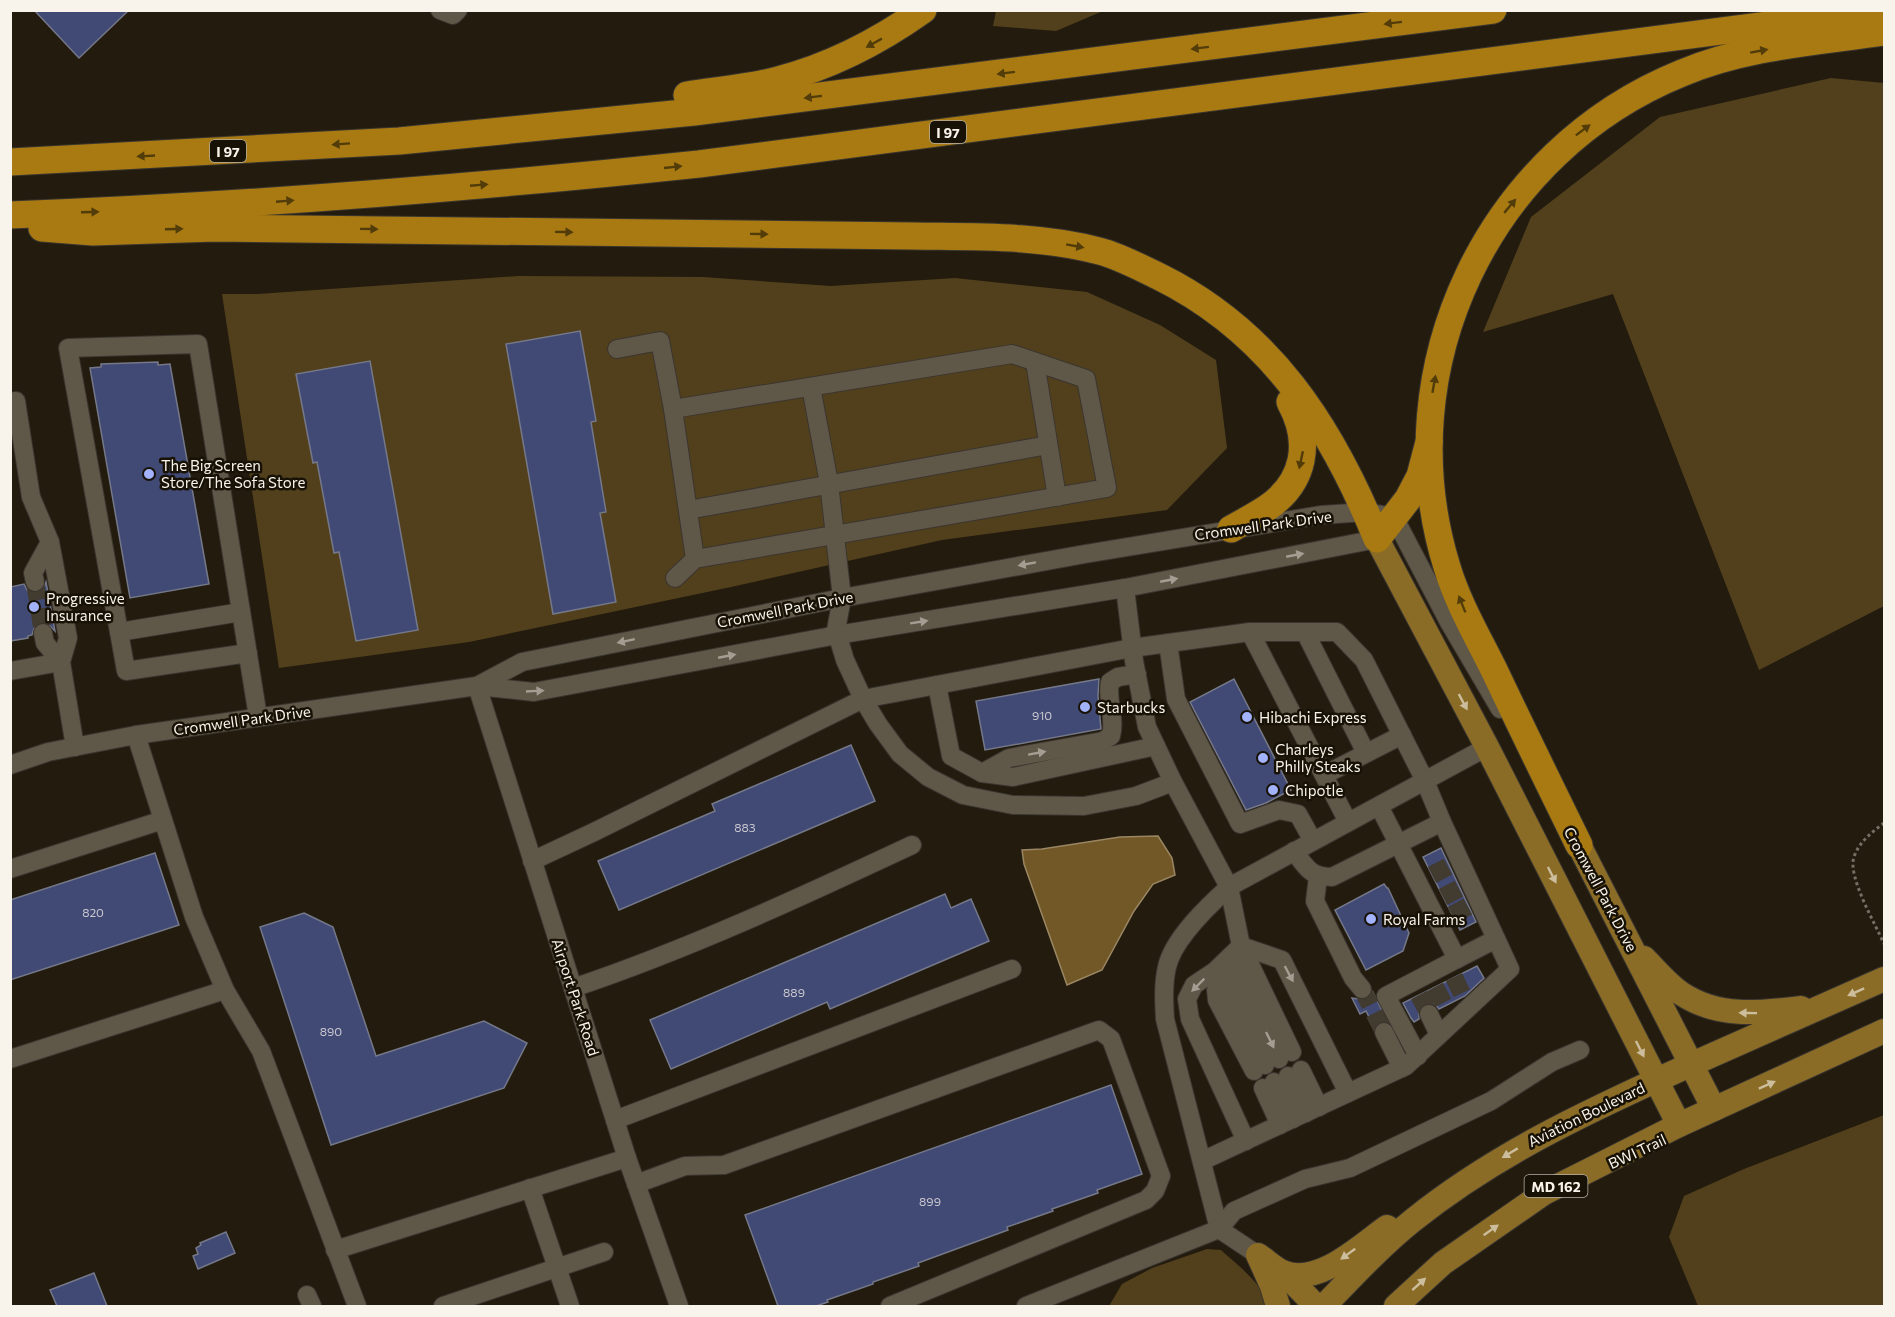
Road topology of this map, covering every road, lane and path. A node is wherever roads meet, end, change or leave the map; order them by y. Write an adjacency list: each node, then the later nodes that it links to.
1 (440, 10): 2 (street)
2 (458, 10)
3 (923, 10): 7 (highway, one-way to 7)
4 (1493, 10): 7 (highway, I 97, one-way to 7)
5 (1882, 10): 9 (highway, I 97, one-way to 5)
6 (1884, 32): 17 (highway, one-way to 6)
7 (399, 141): 8 (highway, I 97, one-way to 8)
8 (10, 162)
9 (10, 215)
10 (10, 226): 12 (highway, one-way to 12)
11 (617, 349): 16 (street)
12 (1260, 349): 22 (highway); 24 (highway, one-way to 24)
13 (1035, 362): 14 (street); 18 (street); 20 (street)
14 (811, 387): 16 (street); 19 (street)
15 (10, 402): 27 (street)
16 (673, 409): 21 (street)
17 (1429, 442): 23 (highway); 70 (highway, one-way to 17)
18 (1048, 445): 19 (street); 20 (street)
19 (829, 483): 21 (street); 25 (street)
20 (1057, 497): 25 (street)
21 (688, 510): 28 (street)
22 (1366, 512): 23 (street, Cromwell Park Drive); 24 (street, Cromwell Park Drive); 26 (highway)
23 (1394, 517): 26 (highway); 70 (street, Cromwell Park Drive)
24 (1231, 530): 32 (street, Cromwell Park Drive, one-way to 32)
25 (835, 535): 28 (street); 32 (street)
26 (1377, 539): 31 (street, Cromwell Park Drive, one-way to 26); 53 (main road, one-way to 53)
27 (50, 542): 30 (street); 42 (street)
28 (695, 559): 29 (street)
29 (675, 578)
30 (35, 582)
31 (1125, 588): 38 (street, Cromwell Park Drive, one-way to 31); 40 (street)
32 (842, 598): 38 (street); 46 (street, Cromwell Park Drive, one-way to 46)
33 (241, 612): 34 (street); 34 (street); 41 (street)
34 (119, 632): 41 (street)
35 (1250, 632): 36 (street); 39 (street); 58 (street)
36 (1305, 632): 50 (street); 54 (street)
37 (43, 633): 42 (street)
38 (837, 635): 46 (street, Cromwell Park Drive, one-way to 38); 47 (street)
39 (1168, 643): 40 (street); 67 (street)
40 (1132, 648): 44 (street); 45 (street)
41 (248, 653): 48 (street)
42 (61, 662): 43 (street); 52 (street)
43 (10, 671)
44 (1137, 674): 51 (street); 57 (street, one-way to 44)
45 (937, 685): 47 (street); 55 (street)
46 (477, 686): 48 (street, Cromwell Park Drive); 72 (street, Airport Park Road)
47 (863, 699): 59 (street); 72 (street)
48 (258, 717): 49 (street, Cromwell Park Drive)
49 (135, 735): 52 (street, Cromwell Park Drive); 63 (street)
50 (1402, 735): 54 (street); 60 (street)
51 (1156, 746): 57 (street); 61 (street)
52 (75, 747): 56 (street, Cromwell Park Drive)
53 (1487, 747): 60 (street); 96 (main road, one-way to 96)
54 (1366, 753): 58 (street)
55 (951, 756): 57 (street); 59 (street)
56 (10, 765)
57 (982, 773)
58 (1324, 775): 64 (street)
59 (928, 777): 61 (street)
60 (1425, 780): 62 (street); 65 (street)
61 (1173, 782): 75 (street)
62 (1379, 806): 64 (street); 68 (street)
63 (163, 820): 73 (street); 85 (street)
64 (1348, 822): 67 (street)
65 (1442, 822): 68 (street); 76 (street)
66 (1884, 823): 77 (path)
67 (1313, 841): 71 (street)
68 (1398, 844): 74 (street); 80 (street)
69 (912, 845): 83 (street)
70 (1579, 845): 79 (main road, Cromwell Park Drive)
71 (1294, 851): 74 (street); 75 (street)
72 (532, 861): 83 (street, Airport Park Road)
73 (10, 869)
74 (1318, 877): 84 (street)
75 (1229, 887): 78 (street); 104 (street)
76 (1496, 939): 80 (street); 87 (street)
77 (1884, 944)
78 (1241, 946): 78 (street, one-way to 78); 97 (street, one-way to 97); 102 (street, one-way to 102)
79 (1631, 946): 86 (main road, one-way to 79); 94 (main road, Cromwell Park Drive)
80 (1453, 967): 92 (street)
81 (1012, 969): 100 (street)
82 (1884, 979): 86 (main road, Aviation Boulevard, one-way to 86)
83 (573, 988): 100 (street, Airport Park Road)
84 (1362, 989)
85 (225, 990): 93 (street); 109 (street)
86 (1827, 1004): 94 (main road, Aviation Boulevard)
87 (1453, 1022): 90 (street); 90 (street)
88 (1884, 1031): 98 (main road, MD 162, one-way to 88)
89 (1384, 1032): 95 (street)
90 (1439, 1035): 92 (street)
91 (1580, 1050): 108 (street)
92 (1418, 1056): 95 (street)
93 (10, 1059)
94 (1691, 1064): 96 (main road, Aviation Boulevard); 98 (main road, Cromwell Park Drive)
95 (1402, 1068): 97 (street)
96 (1656, 1080): 101 (main road); 105 (main road, Aviation Boulevard, one-way to 105)
97 (1348, 1093): 99 (street)
98 (1714, 1109): 101 (main road, MD 162)
99 (1299, 1116): 99 (street); 102 (street)
100 (615, 1120): 103 (street, Airport Park Road)
101 (1679, 1125): 123 (main road, MD 162, one-way to 101)
102 (1246, 1141): 104 (street)
103 (627, 1158): 106 (street, Airport Park Road); 107 (street)
104 (1202, 1161): 108 (street)
105 (1469, 1179): 113 (main road, one-way to 113); 122 (main road, Aviation Boulevard)
106 (636, 1184): 117 (street, Airport Park Road); 118 (street)
107 (530, 1188): 109 (street); 112 (street)
108 (1219, 1229): 111 (street); 119 (street)
109 (335, 1250): 114 (street)
110 (604, 1252): 112 (street)
111 (1258, 1255): 113 (main road); 120 (main road)
112 (558, 1268): 115 (street); 116 (street)
113 (1284, 1273): 121 (main road)
114 (357, 1306)
115 (443, 1306)
116 (570, 1306)
117 (679, 1306)
118 (890, 1306)
119 (1026, 1306)
120 (1278, 1306)
121 (1316, 1306)
122 (1324, 1306)
123 (1396, 1306)

